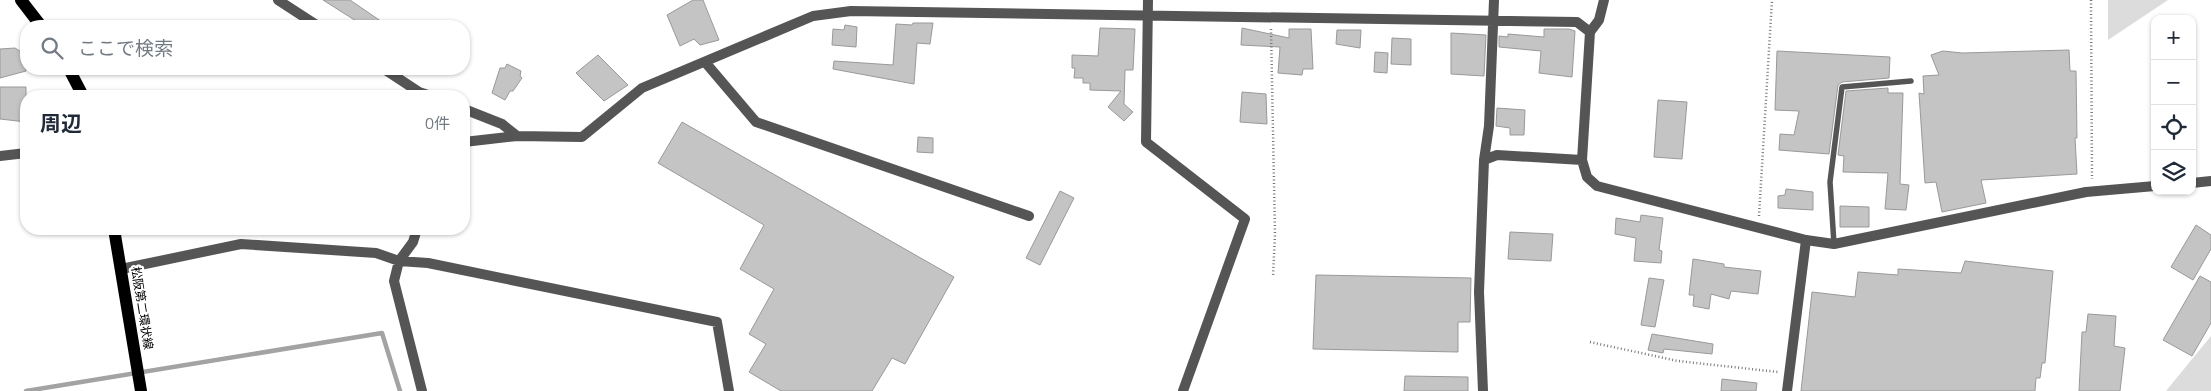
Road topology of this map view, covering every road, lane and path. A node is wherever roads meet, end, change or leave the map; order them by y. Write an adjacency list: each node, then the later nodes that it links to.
1 (21, 0): 10 (main road)
2 (278, 0): 11 (street)
3 (1148, 0): 8 (street)
4 (1494, 0): 12 (street)
5 (1604, 0): 13 (street)
6 (1772, 0): 32 (path)
7 (2091, 0): 27 (path)
8 (1148, 16): 9 (street); 14 (street); 45 (street)
9 (1271, 18): 12 (street); 39 (path)
10 (36, 20)
11 (309, 20)
12 (1494, 21): 13 (street); 25 (street)
13 (1590, 32): 26 (street)
14 (705, 62): 21 (street); 31 (street)
15 (72, 75): 18 (main road)
16 (393, 75): 19 (street)
17 (1911, 81): 36 (lane)
18 (80, 90)
19 (416, 90)
20 (470, 111): 21 (street)
21 (517, 136): 22 (street)
22 (470, 141)
23 (20, 154): 24 (street)
24 (0, 156)
25 (1484, 160): 26 (street); 46 (street)
26 (1582, 160): 32 (street)
27 (2092, 179)
28 (2211, 181): 29 (street)
29 (2196, 183)
30 (2151, 186): 36 (street)
31 (1029, 216)
32 (1758, 228): 35 (street)
33 (115, 235): 38 (main road, 松阪第二環状線)
34 (416, 235): 37 (street)
35 (1806, 240): 36 (street); 41 (street)
36 (1834, 244)
37 (399, 261): 38 (street); 43 (street); 44 (street)
38 (121, 269): 42 (main road, 松阪第二環状線)
39 (1273, 277)
40 (1590, 342): 41 (path)
41 (1789, 373): 47 (street)
42 (141, 387)
43 (422, 391)
44 (729, 391)
45 (1183, 391)
46 (1483, 391)
47 (1787, 391)

